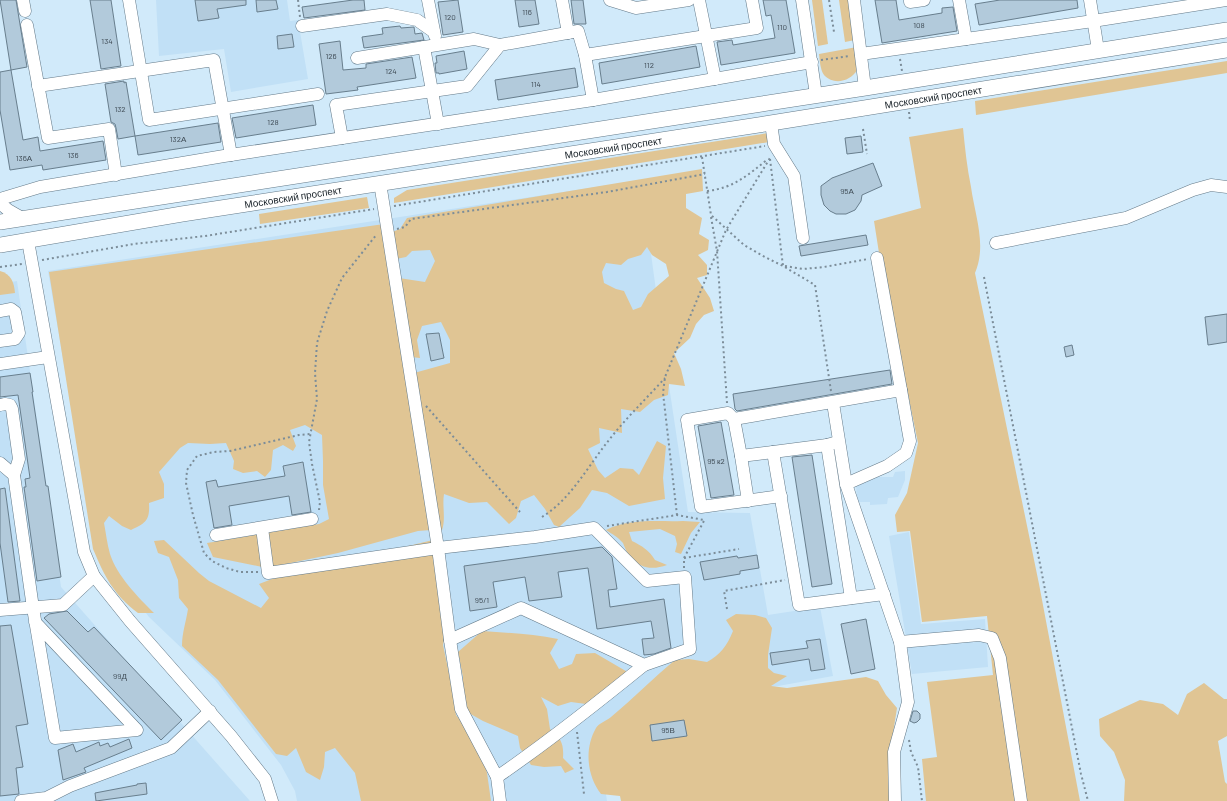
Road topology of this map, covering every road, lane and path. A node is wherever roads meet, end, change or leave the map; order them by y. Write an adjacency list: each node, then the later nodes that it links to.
1 (129, 0): 35 (street)
2 (298, 0): 19 (path)
3 (428, 0): 21 (street)
4 (562, 0): 23 (street)
5 (610, 0): 6 (street)
6 (683, 0)
7 (699, 0): 24 (street)
8 (752, 0): 24 (street)
9 (802, 0): 34 (street)
10 (829, 0): 22 (path)
11 (854, 0): 31 (street)
12 (910, 0): 13 (street)
13 (924, 0)
14 (959, 0): 25 (street)
15 (1090, 0): 17 (street)
16 (1226, 0): 17 (street)
17 (1093, 21): 25 (street); 29 (street)
18 (27, 25): 37 (street)
19 (302, 26): 21 (street)
20 (1227, 30): 29 (main road, Московский проспект)
21 (434, 32): 26 (street)
22 (834, 32)
23 (568, 33): 27 (street); 32 (street)
24 (706, 36): 32 (street); 36 (street)
25 (966, 39): 31 (street)
26 (436, 45): 27 (street); 28 (street)
27 (500, 45): 39 (street)
28 (424, 47): 33 (street); 39 (street)
29 (1098, 50): 38 (main road, Московский проспект)
30 (1227, 50): 44 (main road, Московский проспект)
31 (861, 54): 34 (path); 38 (street)
32 (585, 56): 42 (street)
33 (357, 58)
34 (812, 62): 36 (street); 41 (street)
35 (140, 71): 37 (street); 43 (street); 43 (street)
36 (715, 79): 42 (street)
37 (38, 86): 56 (street)
38 (865, 88): 41 (main road, Московский проспект); 44 (main road)
39 (432, 91): 47 (street); 49 (street)
40 (318, 94): 43 (street)
41 (816, 95): 45 (main road); 64 (main road, Московский проспект)
42 (593, 100): 47 (street)
43 (223, 108): 52 (street)
44 (869, 108): 45 (main road, Московский проспект)
45 (820, 115): 46 (main road, Московский проспект)
46 (771, 123): 50 (street); 57 (main road, Московский проспект)
47 (438, 124): 49 (street)
48 (863, 129): 51 (path)
49 (342, 138): 52 (street)
50 (774, 144): 53 (path); 68 (street)
51 (867, 154)
52 (231, 155): 56 (street)
53 (702, 157): 55 (path); 62 (path)
54 (770, 157): 59 (path); 67 (path); 75 (path)
55 (705, 174): 59 (path); 66 (path)
56 (116, 175): 60 (street)
57 (380, 183): 62 (street); 69 (main road, Московский проспект)
58 (1227, 187): 70 (street)
59 (707, 190): 63 (path)
60 (0, 200)
61 (0, 203): 64 (street)
62 (385, 208): 66 (street); 74 (path)
63 (711, 215): 67 (path); 72 (path)
64 (22, 218): 65 (main road, Московский проспект); 69 (main road)
65 (0, 222)
66 (388, 228): 85 (street); 89 (path)
67 (726, 230): 72 (path); 75 (path)
68 (804, 238)
69 (28, 241): 71 (main road, Московский проспект); 74 (street)
70 (996, 243)
71 (0, 245)
72 (717, 251): 83 (path); 88 (path)
73 (877, 258): 75 (path); 84 (street)
74 (32, 262): 76 (path); 80 (street)
75 (784, 266): 86 (path)
76 (0, 267)
77 (984, 277): 134 (path)
78 (0, 311): 79 (street)
79 (0, 341)
80 (48, 353): 81 (street); 82 (street); 110 (street)
81 (0, 357)
82 (0, 364)
83 (665, 377): 100 (path); 101 (path)
84 (901, 390): 86 (street); 96 (street)
85 (414, 392): 99 (path); 106 (street)
86 (833, 403): 88 (street); 90 (street)
87 (0, 405): 95 (street)
88 (731, 416): 93 (street); 98 (street)
89 (310, 434): 102 (path); 109 (path)
90 (839, 442): 91 (street); 96 (street)
91 (827, 445): 92 (street); 114 (street)
92 (773, 452): 93 (street); 97 (street)
93 (741, 456): 98 (street)
94 (0, 463): 95 (street)
95 (14, 475): 116 (street)
96 (846, 484): 113 (street)
97 (781, 496): 98 (street); 112 (street)
98 (748, 501)
99 (520, 512)
100 (677, 516): 104 (path); 108 (path)
101 (542, 517)
102 (312, 519): 103 (street)
103 (262, 528): 105 (street); 109 (street)
104 (594, 528): 106 (street); 111 (street)
105 (216, 535)
106 (438, 548): 109 (street); 119 (street)
107 (739, 549): 108 (path)
108 (684, 558): 111 (path)
109 (268, 573)
110 (94, 576): 116 (street); 122 (street)
111 (685, 577): 121 (street)
112 (794, 578): 114 (street); 117 (path)
113 (884, 594): 114 (street); 120 (street)
114 (851, 598)
115 (0, 607): 116 (street)
116 (33, 608): 118 (street)
117 (727, 609)
118 (35, 622): 118 (street)
119 (450, 640): 121 (street); 125 (street)
120 (900, 642): 131 (street); 133 (street)
121 (644, 665): 123 (street)
122 (210, 711): 127 (street); 129 (street)
123 (575, 721): 125 (street); 126 (path)
124 (909, 739): 132 (path)
125 (497, 777): 130 (street)
126 (584, 794)
127 (45, 800): 128 (street)
128 (21, 801)
129 (272, 801)
130 (500, 801)
131 (894, 801)
132 (922, 801)
133 (1021, 801)
134 (1088, 801)

